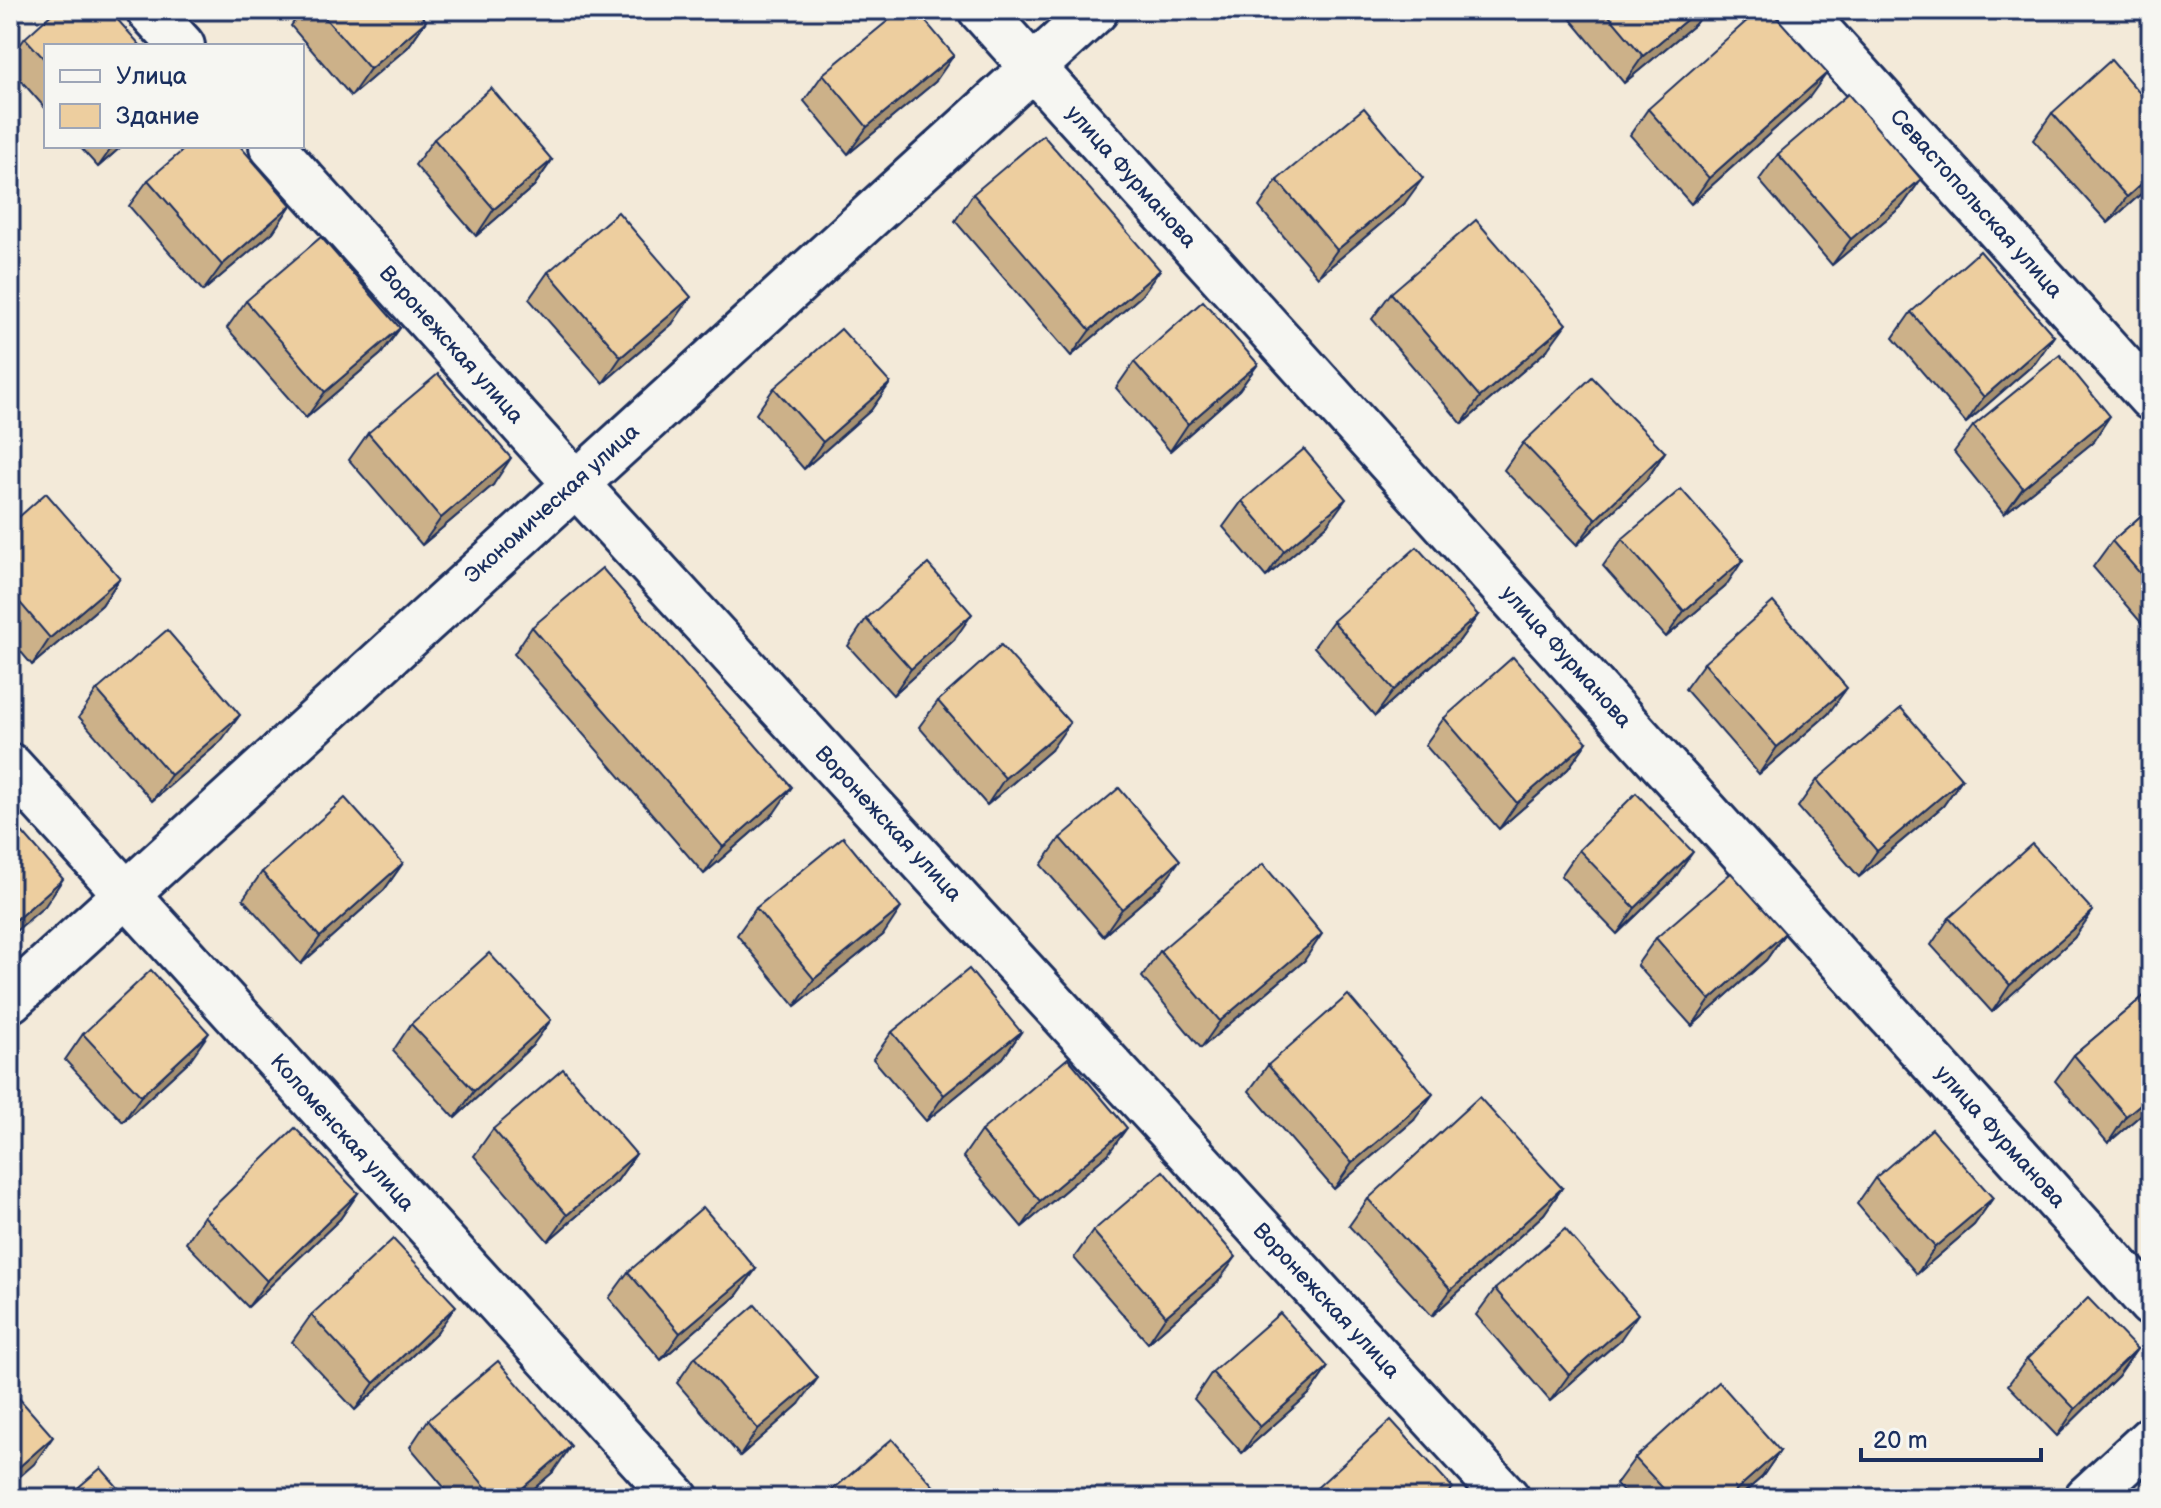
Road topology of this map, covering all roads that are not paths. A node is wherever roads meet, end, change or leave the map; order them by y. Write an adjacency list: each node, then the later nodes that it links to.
1 (149, 10): 5 (street)
2 (981, 10): 6 (street, улица Фурманова)
3 (1096, 10): 6 (street, Экономическая улица)
4 (1800, 10): 8 (street, Севастопольская улица)
5 (180, 44)
6 (1032, 68): 9 (street, Экономическая улица); 13 (street, улица Фурманова)
7 (274, 148): 9 (street, Воронежская улица)
8 (2151, 398)
9 (575, 483): 11 (street, Экономическая улица); 16 (street, Воронежская улица)
10 (10, 766): 11 (street, Коломенская улица)
11 (124, 894): 12 (street, Экономическая улица); 15 (street, Коломенская улица)
12 (10, 1000)
13 (2151, 1304)
14 (2151, 1439): 17 (street)
15 (676, 1498)
16 (1507, 1498)
17 (2087, 1498)

